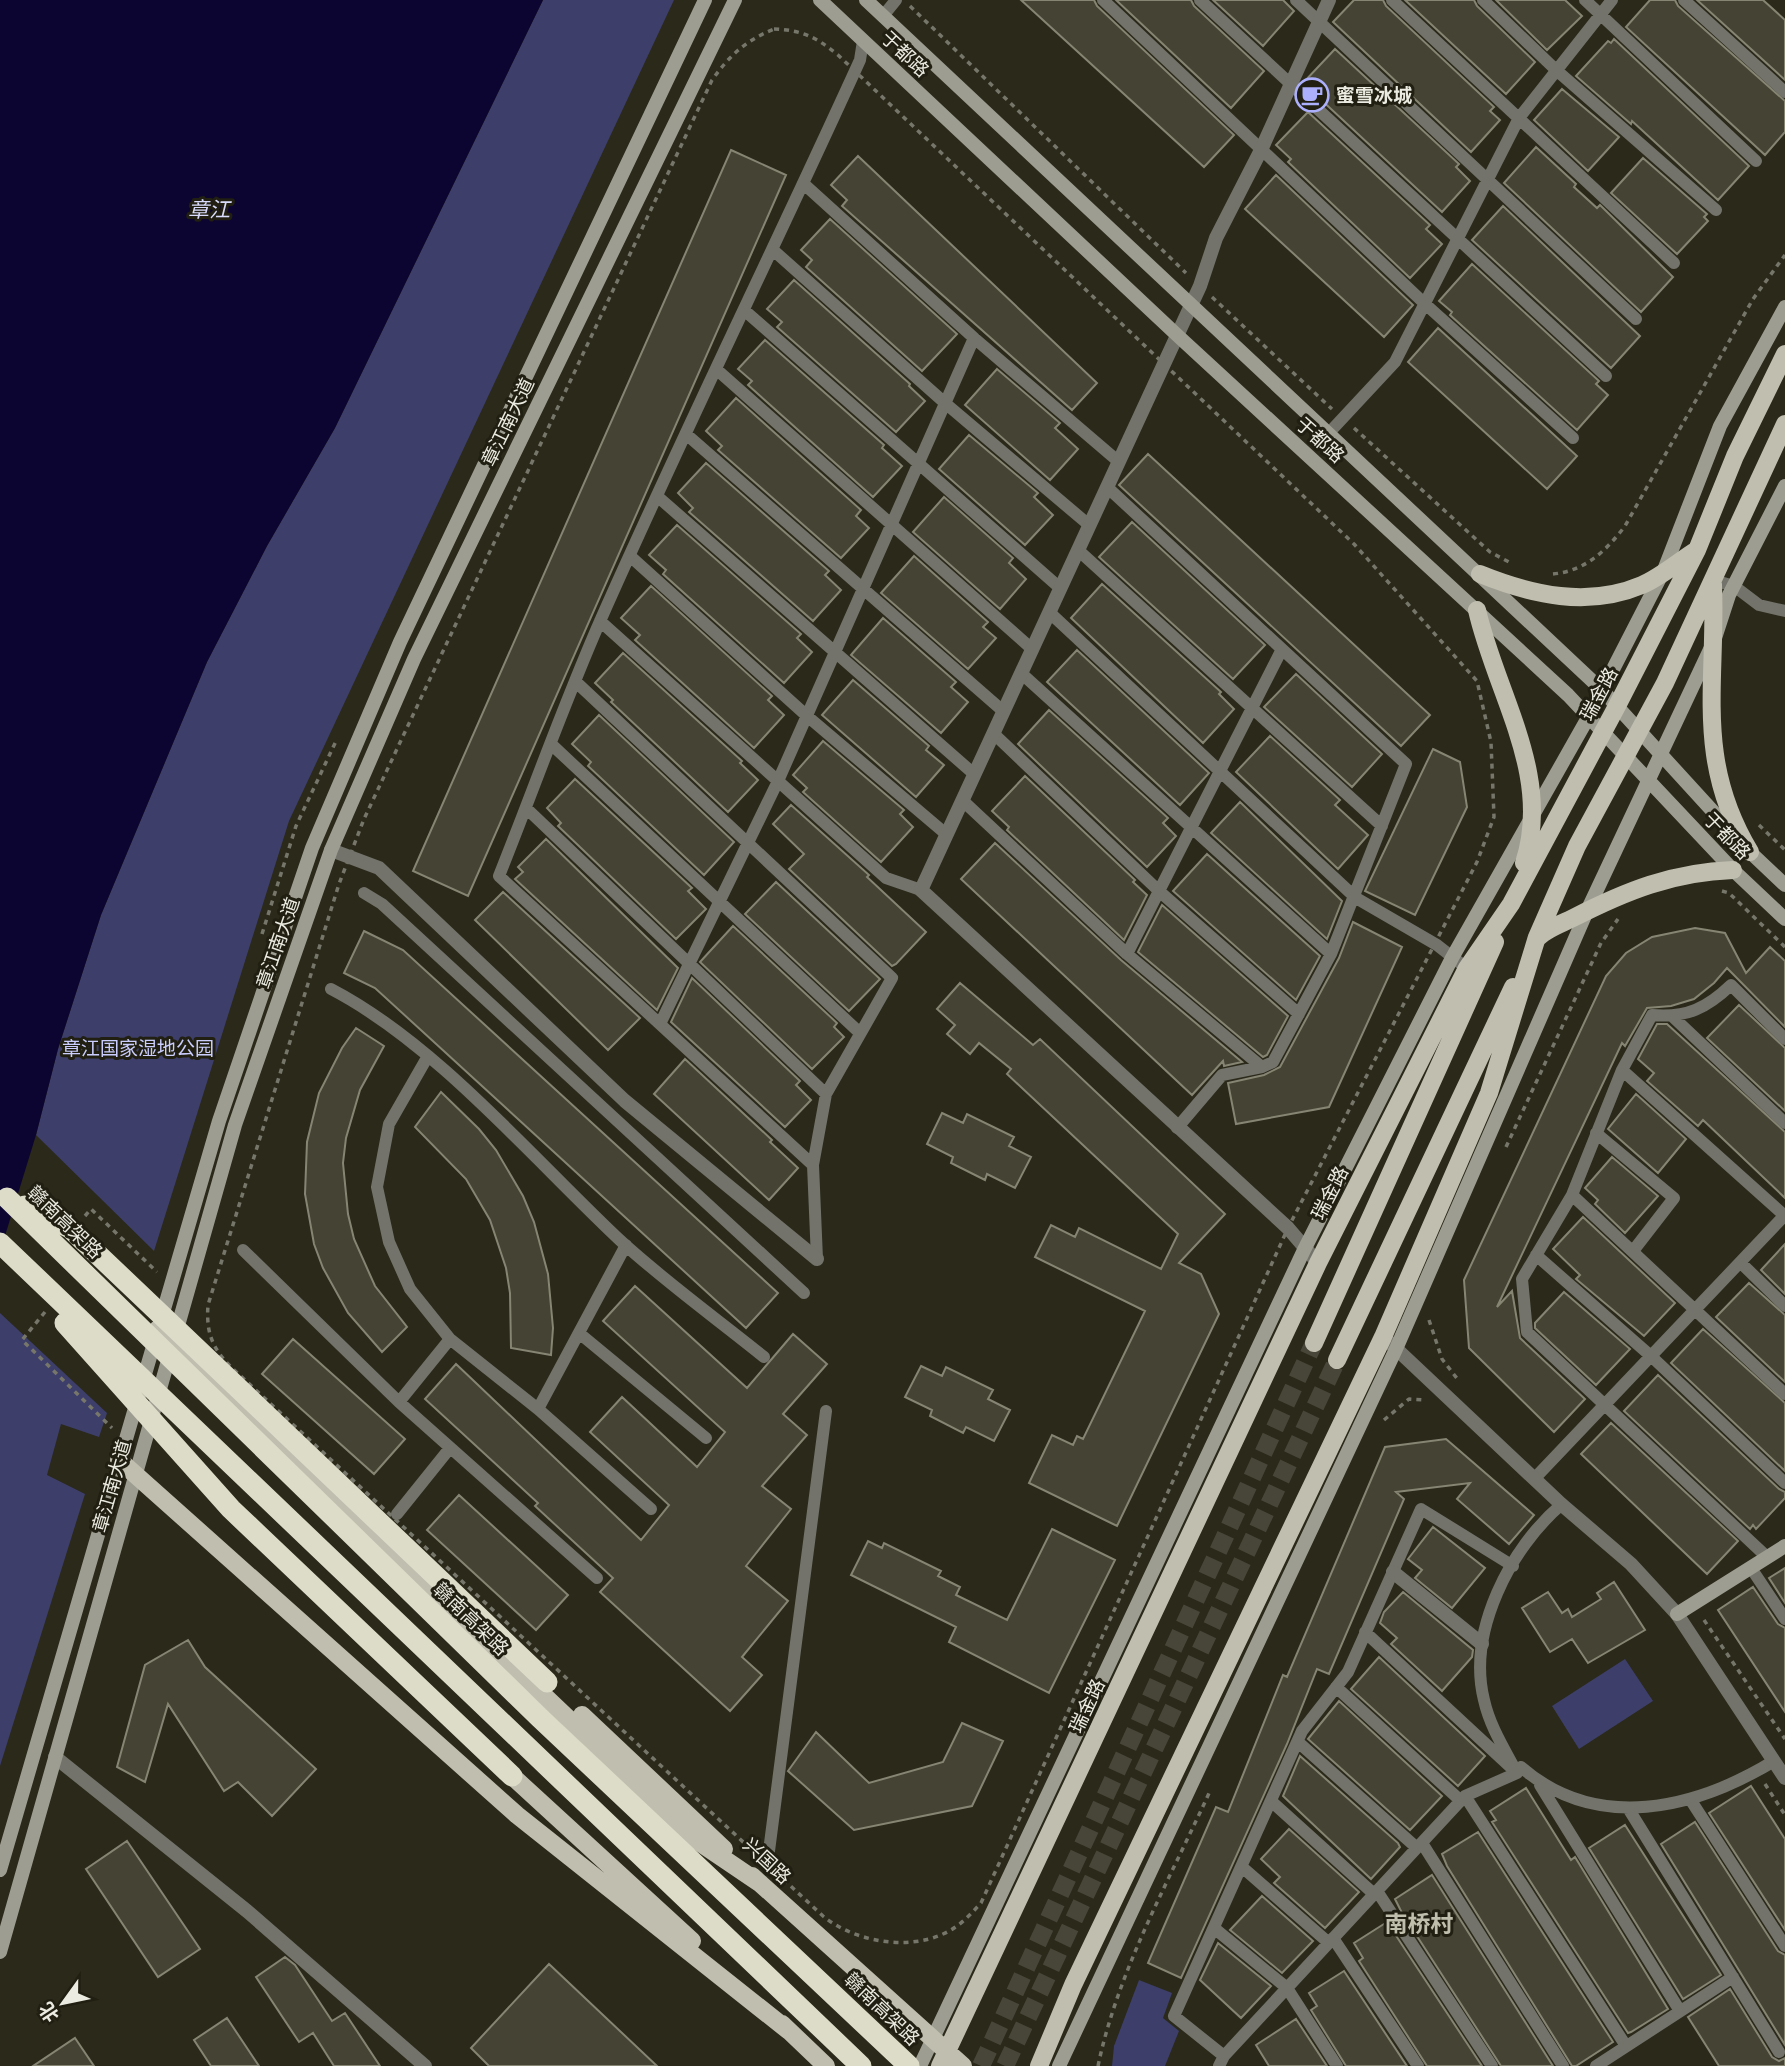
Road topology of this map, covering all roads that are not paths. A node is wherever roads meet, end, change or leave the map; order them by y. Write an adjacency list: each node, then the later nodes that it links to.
1 (705, 0): 141 (main road, 章江南大道)
2 (735, 0): 95 (main road, 章江南大道)
3 (820, 0): 18 (main road, 于都路)
4 (866, 0): 16 (main road, 于都路)
5 (896, 0): 16 (lane)
6 (1103, 0): 23 (lane)
7 (1200, 0): 20 (lane)
8 (1296, 0): 17 (lane)
9 (1329, 0): 17 (street)
10 (1392, 0): 22 (lane)
11 (1483, 0): 19 (lane)
12 (1585, 0): 15 (lane)
13 (1612, 0): 15 (lane)
14 (1684, 0): 21 (lane)
15 (1600, 14): 19 (lane); 24 (lane)
16 (883, 16): 32 (main road, 于都路)
17 (1319, 22): 20 (street); 25 (lane)
18 (863, 41): 26 (lane); 36 (main road, 于都路)
19 (1555, 69): 22 (lane); 27 (lane)
20 (1291, 84): 23 (street); 28 (lane)
21 (1785, 92)
22 (1519, 118): 25 (lane); 30 (lane)
23 (1261, 150): 31 (lane); 32 (street)
24 (1756, 161)
25 (1485, 181): 28 (lane); 35 (lane)
26 (805, 185): 29 (lane); 37 (lane)
27 (1716, 210)
28 (1457, 239): 31 (lane); 40 (lane)
29 (773, 250): 34 (lane); 41 (lane)
30 (1674, 263)
31 (1423, 302): 44 (lane); 45 (lane)
32 (1191, 306): 36 (street); 44 (main road, 于都路)
33 (1785, 307): 56 (main road)
34 (744, 310): 39 (lane); 47 (lane)
35 (1636, 319)
36 (1177, 335): 46 (street); 62 (main road, 于都路)
37 (974, 338): 41 (lane); 46 (lane)
38 (1785, 354): 53 (main road, 瑞金路)
39 (716, 369): 43 (lane); 52 (lane)
40 (1606, 376)
41 (945, 403): 47 (lane); 51 (lane)
42 (1785, 424): 58 (main road)
43 (686, 434): 50 (lane); 61 (lane)
44 (1327, 435): 57 (main road, 于都路)
45 (1573, 438)
46 (1119, 462): 49 (street)
47 (918, 466): 52 (lane); 60 (lane)
48 (1785, 486): 59 (main road)
49 (1107, 487): 51 (street); 68 (lane)
50 (657, 496): 55 (lane); 69 (lane)
51 (1089, 525): 54 (street)
52 (890, 527): 61 (lane); 67 (lane)
53 (1697, 550): 56 (main road); 73 (main road, 瑞金路)
54 (1077, 551): 60 (street); 74 (lane)
55 (630, 556): 65 (lane); 76 (lane)
56 (1664, 570): 57 (main road); 72 (main road)
57 (1480, 574): 72 (main road, 于都路)
58 (1713, 580): 59 (lane); 66 (main road); 79 (main road)
59 (1734, 586): 63 (lane); 66 (main road)
60 (1060, 588): 64 (street)
61 (863, 590): 69 (lane); 75 (lane)
62 (1477, 610): 77 (main road, 于都路); 90 (main road)
63 (1785, 611)
64 (1049, 612): 67 (street); 84 (lane)
65 (600, 621): 71 (lane); 87 (lane)
66 (1714, 641): 83 (main road); 96 (main road)
67 (1032, 649): 70 (street)
68 (1282, 651): 74 (lane); 91 (lane)
69 (835, 653): 76 (lane); 85 (lane)
70 (1021, 673): 75 (street); 92 (lane)
71 (576, 682): 81 (lane); 94 (lane)
72 (1603, 691): 73 (main road, 于都路); 77 (main road)
73 (1617, 706): 78 (main road, 瑞金路); 79 (main road, 于都路)
74 (1251, 710): 84 (lane); 91 (lane)
75 (1003, 711): 80 (street)
76 (807, 716): 87 (lane); 93 (lane)
77 (1589, 716): 78 (main road, 于都路); 90 (main road)
78 (1603, 731): 82 (main road, 于都路); 104 (main road, 瑞金路)
79 (1639, 731): 82 (main road); 83 (main road, 于都路)
80 (993, 733): 85 (street); 100 (lane)
81 (551, 744): 89 (lane); 103 (lane)
82 (1625, 756): 86 (main road, 于都路); 107 (main road)
83 (1660, 756): 86 (main road); 96 (main road, 于都路)
84 (1220, 771): 92 (lane); 102 (lane)
85 (974, 774): 88 (street)
86 (1646, 780): 97 (main road, 于都路); 105 (main road)
87 (778, 781): 94 (lane); 99 (lane)
88 (962, 800): 93 (street); 108 (lane)
89 (526, 808): 111 (lane); 116 (lane)
90 (1531, 821): 104 (main road); 110 (main road)
91 (1382, 826): 102 (lane)
92 (1190, 830): 100 (lane); 109 (lane)
93 (946, 834): 99 (street)
94 (748, 843): 103 (lane); 117 (lane)
95 (331, 850): 135 (street); 144 (main road, 章江南大道)
96 (1750, 852): 98 (main road, 于都路)
97 (1733, 870): 105 (main road); 106 (main road, 于都路)
98 (1785, 885)
99 (921, 890): 124 (street)
100 (1159, 891): 108 (lane); 114 (lane)
101 (364, 893): 138 (lane)
102 (1356, 898): 109 (lane); 110 (lane)
103 (720, 901): 111 (lane); 117 (lane)
104 (1511, 904): 112 (main road, 瑞金路); 145 (main road)
105 (1587, 911): 107 (main road); 146 (main road)
106 (1785, 919)
107 (1537, 937): 146 (main road); 149 (main road)
108 (1127, 954): 120 (lane)
109 (1331, 954): 114 (lane)
110 (1452, 958): 112 (lane); 132 (main road)
111 (689, 963): 116 (lane); 122 (lane)
112 (1467, 968): 136 (main road, 瑞金路)
113 (331, 989): 119 (lane)
114 (1298, 1014): 120 (lane)
115 (1673, 1017): 118 (lane); 121 (lane); 123 (lane)
116 (660, 1024): 126 (lane)
117 (860, 1033): 122 (lane)
118 (1785, 1039)
119 (428, 1056): 130 (lane); 143 (lane)
120 (1262, 1067): 124 (lane)
121 (1622, 1070): 125 (lane); 128 (lane)
122 (826, 1094): 126 (lane)
123 (1785, 1123)
124 (1177, 1128): 132 (street)
125 (1596, 1132): 127 (lane); 133 (lane)
126 (813, 1165): 135 (lane)
127 (1573, 1195): 133 (lane); 134 (lane)
128 (1785, 1216): 137 (lane)
129 (0, 1245): 180 (highway, bridge); 208 (highway, bridge)
130 (626, 1245): 142 (lane); 147 (lane)
131 (243, 1250): 151 (lane)
132 (1304, 1250): 136 (street); 201 (main road)
133 (1633, 1251): 140 (lane)
134 (1536, 1255): 148 (lane); 152 (lane)
135 (817, 1259)
136 (1318, 1263): 204 (main road, 瑞金路)
137 (1741, 1263): 139 (lane); 140 (lane)
138 (804, 1293)
139 (1785, 1307)
140 (1697, 1310): 148 (lane); 150 (lane)
141 (158, 1329): 144 (main road); 157 (main road, 章江南大道)
142 (579, 1333): 153 (lane); 155 (lane)
143 (450, 1339): 151 (lane); 153 (lane)
144 (173, 1343): 158 (main road, 章江南大道); 191 (main road)
145 (1314, 1343)
146 (1389, 1343): 159 (street); 212 (main road); 213 (main road)
147 (764, 1357)
148 (1651, 1357): 152 (lane); 160 (lane)
149 (1337, 1360)
150 (1785, 1394)
151 (399, 1402): 156 (lane)
152 (1605, 1405): 159 (lane); 165 (lane)
153 (537, 1409): 162 (lane)
154 (826, 1411): 188 (lane)
155 (706, 1438)
156 (450, 1447): 163 (lane); 169 (lane)
157 (119, 1460): 158 (main road); 190 (main road, 章江南大道)
158 (135, 1476): 177 (main road, 章江南大道); 200 (main road)
159 (1534, 1479): 161 (street)
160 (1785, 1483)
161 (1562, 1504): 166 (lane); 170 (street)
162 (651, 1509)
163 (397, 1514)
164 (1785, 1546): 165 (main road)
165 (1767, 1557): 167 (main road)
166 (1513, 1566): 168 (lane); 173 (lane)
167 (1751, 1568): 170 (main road); 171 (lane)
168 (1393, 1572): 172 (lane); 173 (street)
169 (597, 1578)
170 (1677, 1614): 178 (street)
171 (1785, 1619)
172 (1365, 1632): 175 (lane); 179 (lane)
173 (1482, 1644): 179 (lane)
174 (547, 1682): 191 (main road, 兴国路); 209 (highway, 赣南高架路, bridge)
175 (1336, 1687): 176 (lane); 183 (lane)
176 (1297, 1742): 185 (lane); 187 (lane)
177 (55, 1757): 196 (main road, 章江南大道); 206 (street)
178 (1774, 1762): 181 (street); 184 (lane)
179 (1517, 1773): 182 (lane); 183 (lane)
180 (512, 1776): 200 (main road)
181 (1785, 1778)
182 (1537, 1781): 186 (lane); 199 (lane)
183 (1463, 1799): 187 (lane); 202 (lane)
184 (1690, 1799): 186 (lane); 195 (lane)
185 (1271, 1801): 189 (lane); 192 (lane)
186 (1628, 1808): 197 (lane)
187 (1420, 1845): 192 (lane); 217 (lane)
188 (769, 1851)
189 (1242, 1867): 193 (lane); 194 (lane)
190 (0, 1870)
191 (761, 1884): 201 (main road, 兴国路)
192 (1375, 1893): 194 (lane); 216 (lane)
193 (1214, 1928): 198 (lane); 205 (lane)
194 (1331, 1940): 198 (lane); 215 (lane)
195 (1785, 1946)
196 (0, 1952)
197 (1733, 1978): 199 (lane); 203 (lane)
198 (1287, 1988): 205 (lane); 214 (lane)
199 (1680, 2011): 202 (lane)
200 (789, 2031): 207 (main road)
201 (934, 2039): 204 (main road, 兴国路); 210 (main road)
202 (1626, 2046): 218 (lane)
203 (1779, 2052)
204 (944, 2059): 211 (main road, 兴国路)
205 (1222, 2061)
206 (425, 2066)
207 (826, 2066)
208 (861, 2066)
209 (908, 2066)
210 (920, 2066)
211 (962, 2066)
212 (1039, 2066)
213 (1059, 2066)
214 (1337, 2066)
215 (1418, 2066)
216 (1492, 2066)
217 (1563, 2066)
218 (1596, 2066)

